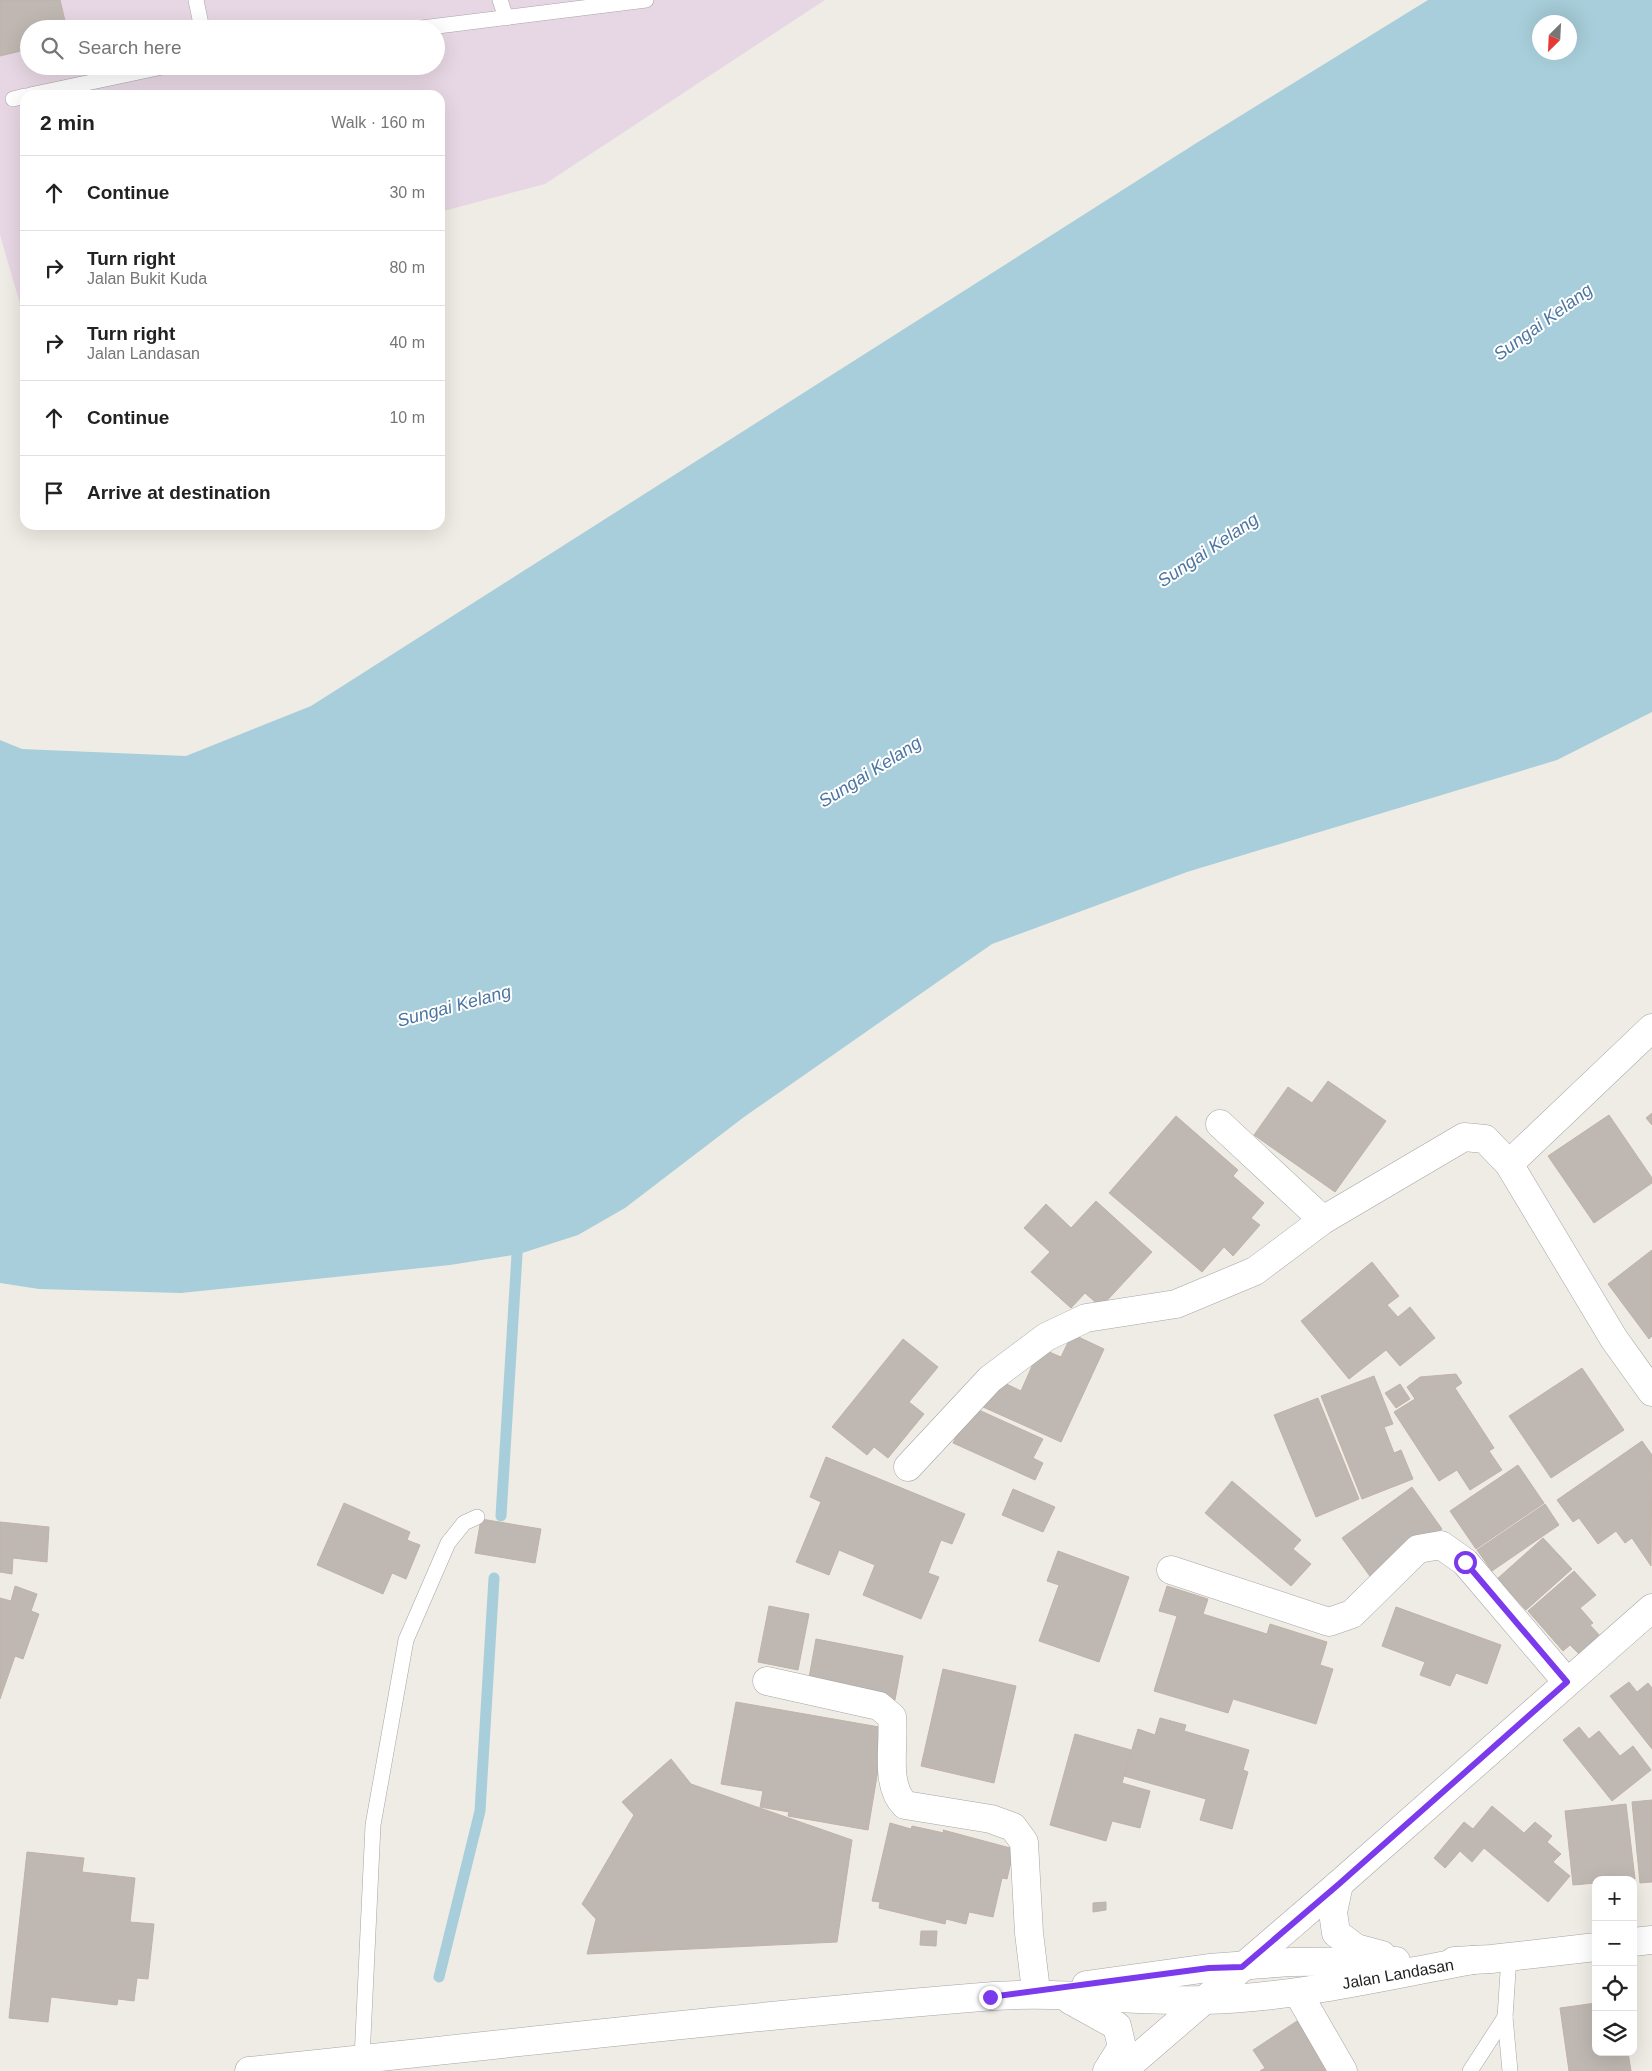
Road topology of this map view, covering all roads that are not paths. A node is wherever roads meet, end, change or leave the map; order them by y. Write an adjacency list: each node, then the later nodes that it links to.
1 (196, 0): 5 (lane)
2 (500, 0): 4 (lane)
3 (646, 0): 4 (lane)
4 (506, 18): 6 (lane)
5 (200, 20)
6 (445, 25)
7 (124, 75): 8 (lane)
8 (54, 90)
9 (1652, 1028): 11 (street)
10 (1220, 1124): 12 (street)
11 (1509, 1164): 12 (street); 13 (street)
12 (1323, 1220): 14 (street)
13 (1652, 1392)
14 (908, 1467)
15 (477, 1517): 32 (lane)
16 (1171, 1570): 19 (street)
17 (1652, 1608): 19 (street)
18 (767, 1681): 29 (street)
19 (1567, 1682): 20 (street)
20 (1339, 1884): 26 (street); 27 (street)
21 (1652, 1940): 22 (street)
22 (1637, 1942)
23 (1592, 1947): 24 (street)
24 (1509, 1957): 25 (street); 31 (lane)
25 (1473, 1960): 26 (street, Jalan Landasan); 28 (street, Jalan Landasan)
26 (1409, 1961): 27 (street, Jalan Landasan)
27 (1242, 1967): 29 (street, Jalan Landasan); 30 (street)
28 (1298, 1993): 30 (street, Jalan Landasan); 36 (street)
29 (1040, 1994): 30 (street, Jalan Landasan); 32 (street); 34 (street)
30 (1206, 2000): 35 (street)
31 (1505, 2017): 37 (lane); 38 (lane)
32 (362, 2059): 33 (street)
33 (249, 2071)
34 (1107, 2071)
35 (1122, 2071)
36 (1343, 2071)
37 (1470, 2071)
38 (1510, 2071)

